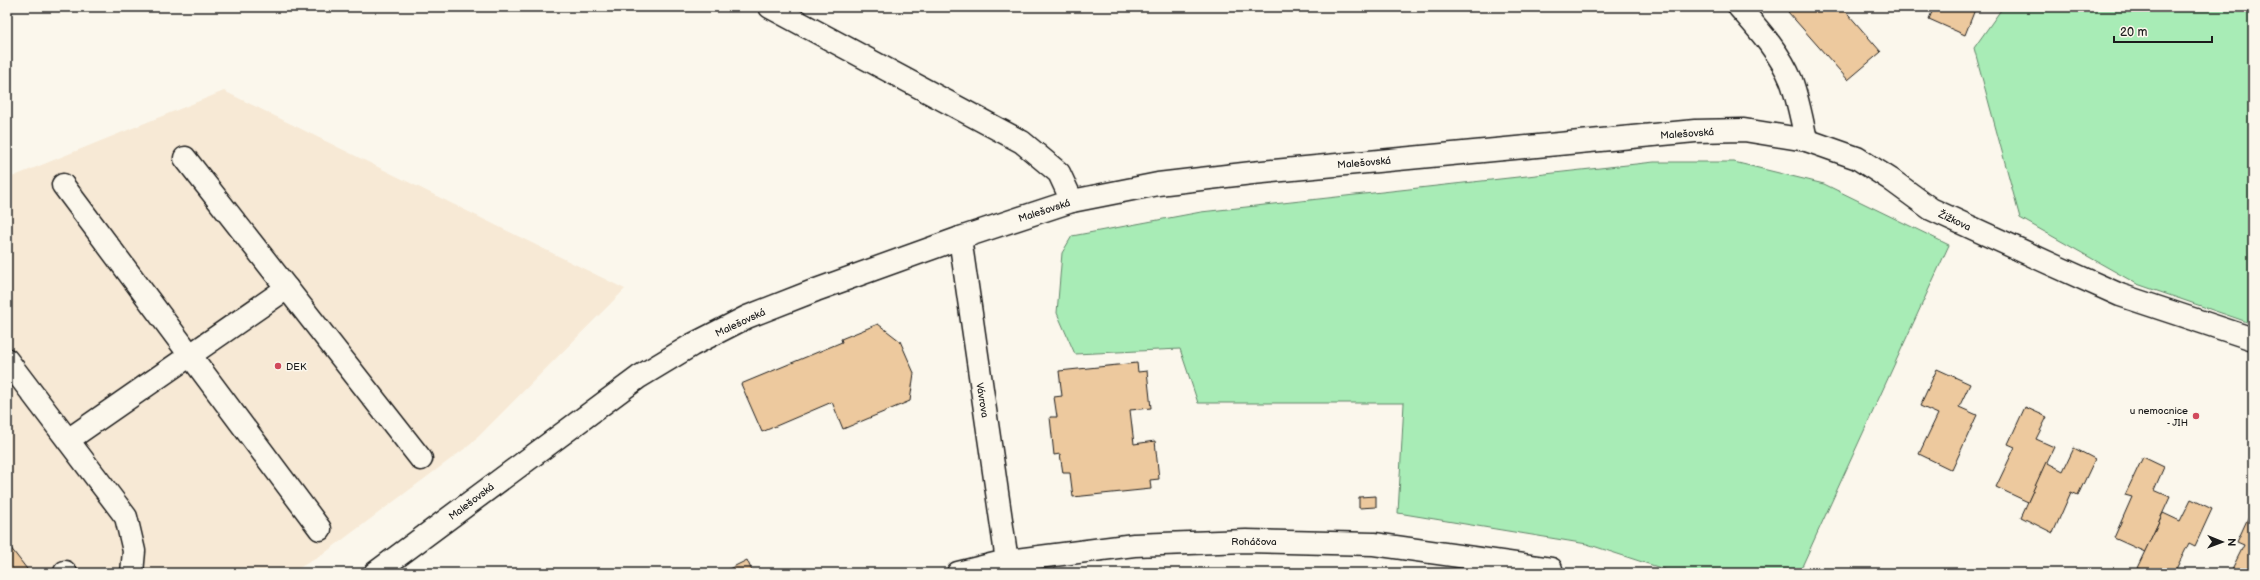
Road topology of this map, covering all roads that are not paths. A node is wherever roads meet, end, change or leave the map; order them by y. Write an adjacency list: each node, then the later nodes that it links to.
1 (770, 7): 6 (street)
2 (1739, 7): 3 (street)
3 (1806, 140): 6 (street, Malešovská); 9 (street, Žižkova)
4 (185, 158): 8 (street)
5 (63, 185): 10 (street)
6 (1072, 201): 7 (street, Malešovská)
7 (960, 238): 15 (street, Vávrova); 18 (street, Malešovská)
8 (287, 288): 10 (street); 13 (street)
9 (2253, 339)
10 (190, 356): 12 (street); 14 (street)
11 (7, 360): 12 (street)
12 (68, 440): 17 (street)
13 (421, 459)
14 (320, 529)
15 (1007, 561): 16 (street, Roháčova); 19 (street, Roháčova)
16 (1551, 571)
17 (132, 573)
18 (375, 573)
19 (958, 573)

